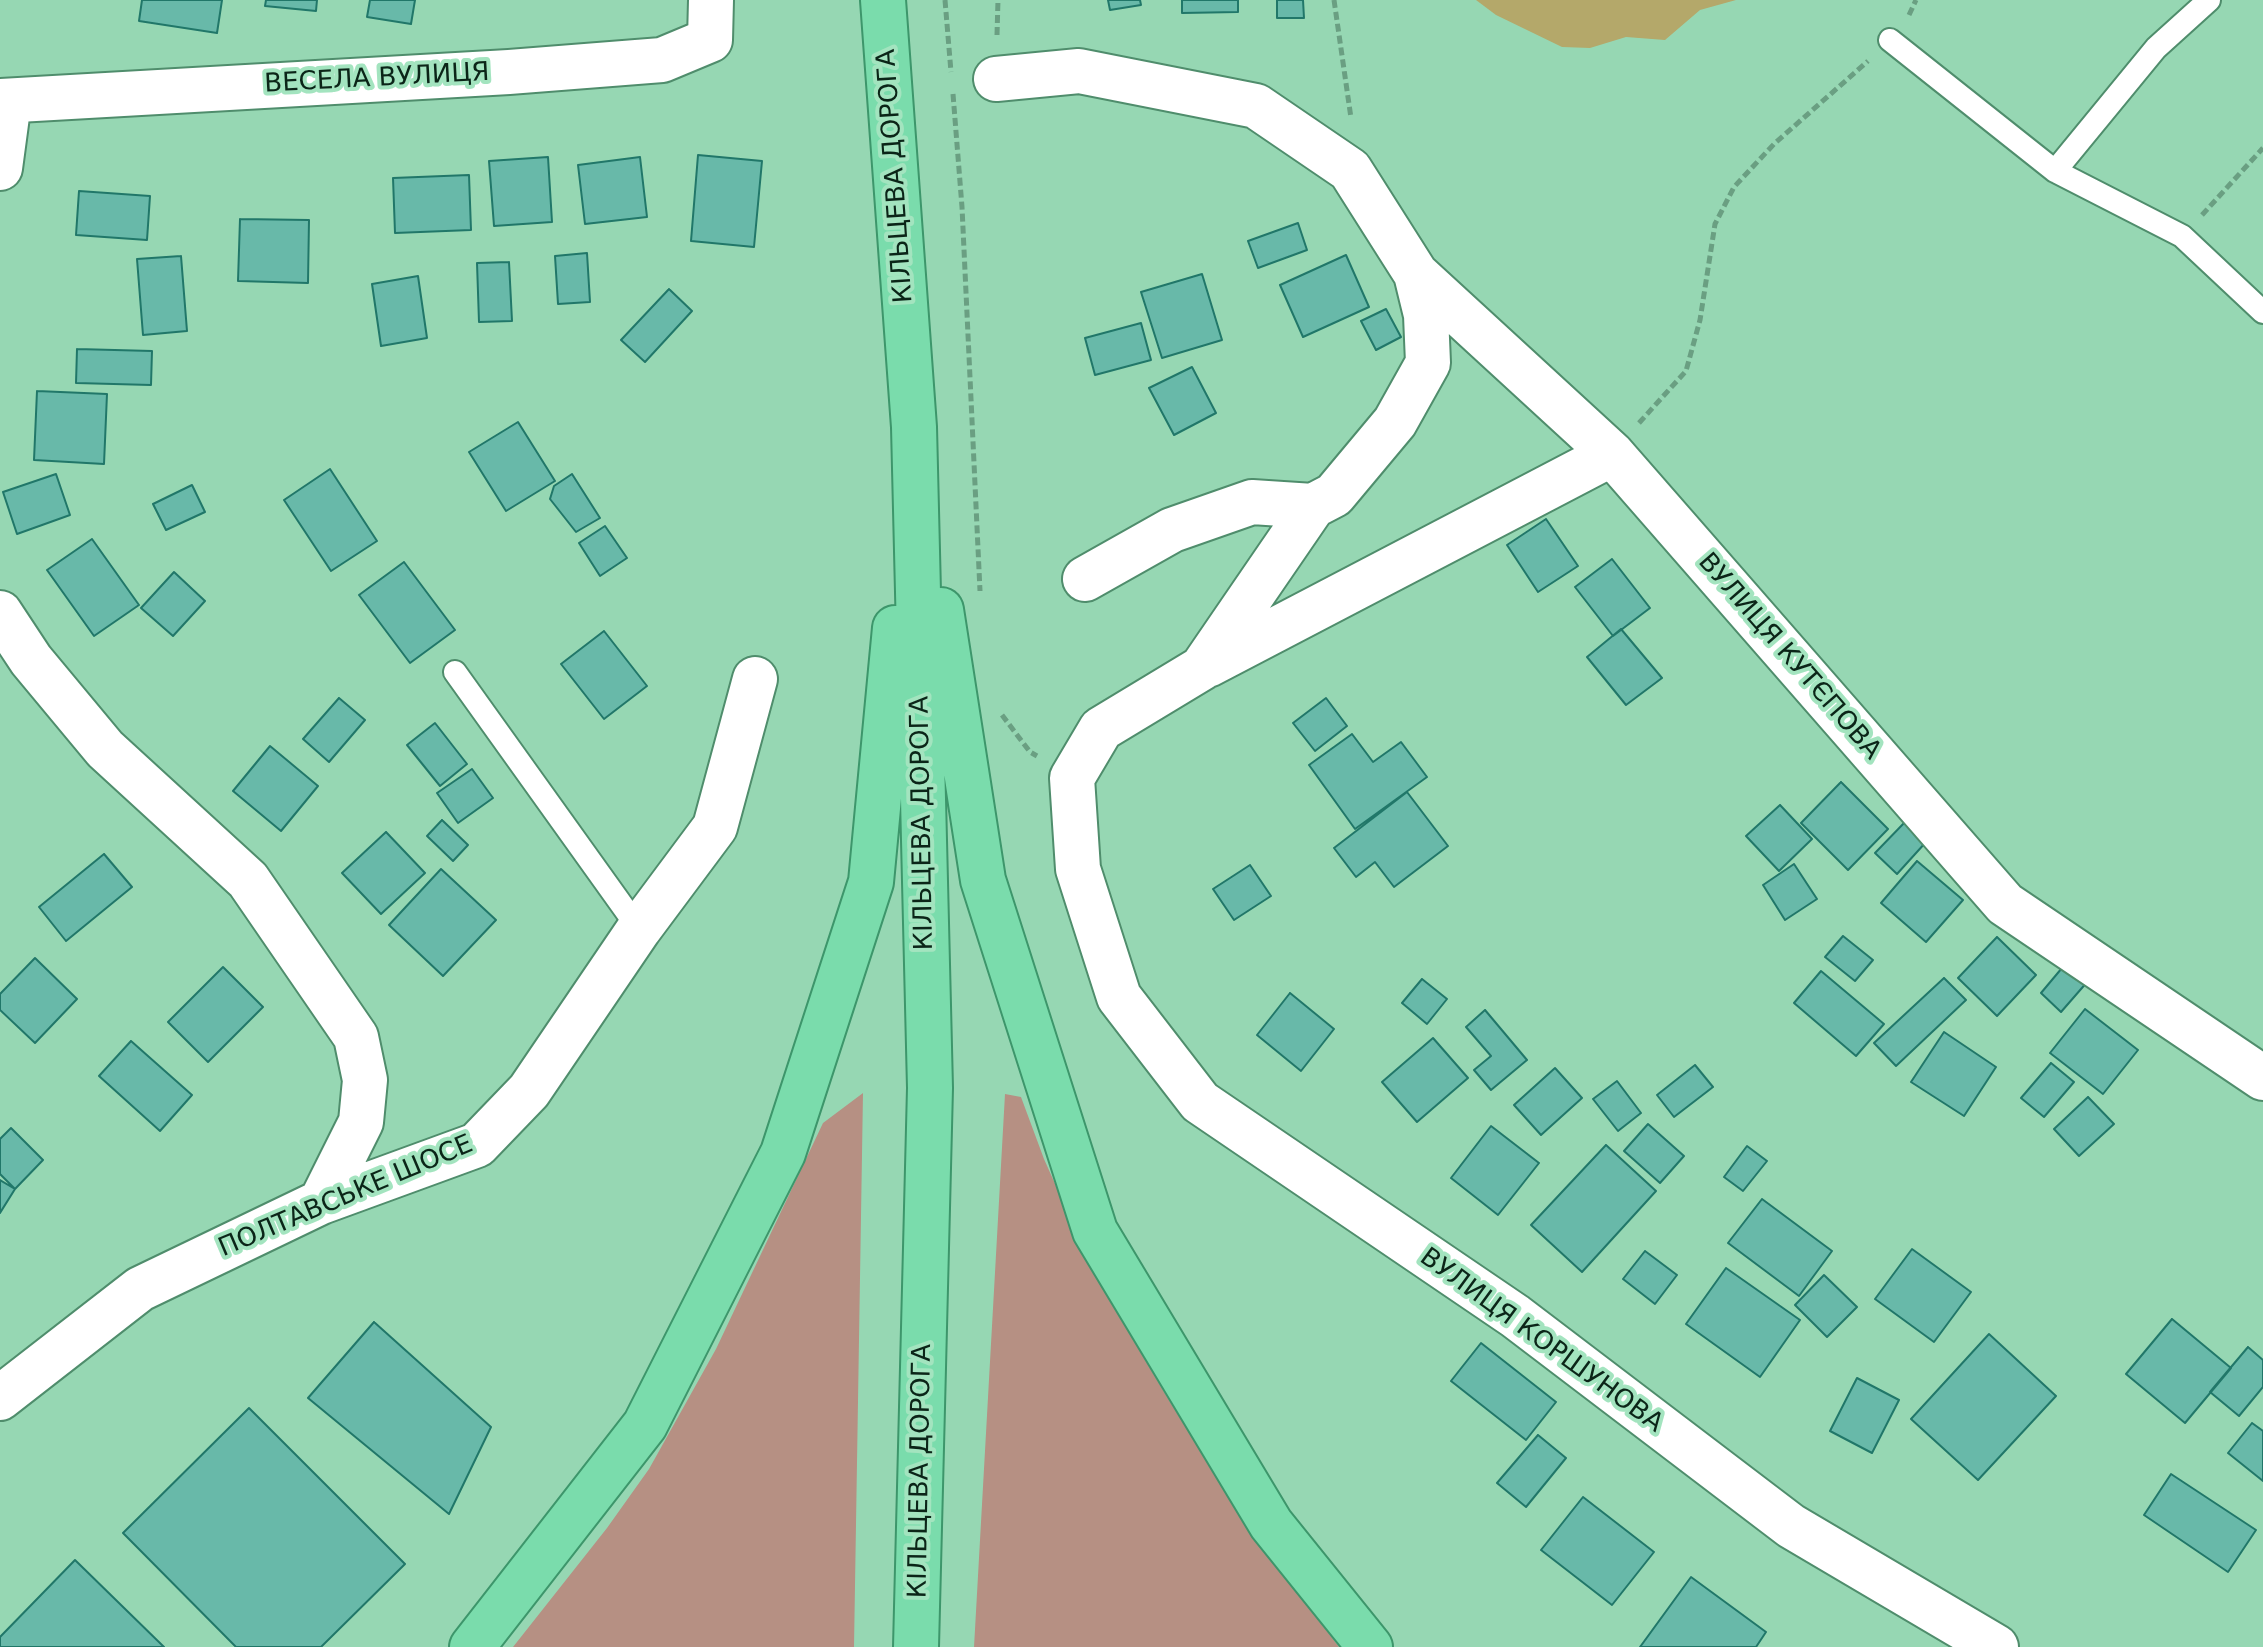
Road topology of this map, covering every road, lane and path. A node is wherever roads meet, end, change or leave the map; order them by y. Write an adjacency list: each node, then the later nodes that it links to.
1 (711, 0): 9 (street, ВЕСЕЛА ВУЛИЦЯ)
2 (883, 0): 17 (highway, КІЛЬЦЕВА ДОРОГА)
3 (945, 0): 21 (path)
4 (1334, 0): 13 (path)
5 (2209, 0): 12 (lane)
6 (1890, 40): 12 (lane)
7 (1855, 74): 18 (path)
8 (996, 79): 13 (street, ВУЛИЦЯ КУТЄПОВА)
9 (4, 101): 11 (street)
10 (2263, 148): 14 (path)
11 (0, 168)
12 (2055, 171): 14 (lane)
13 (1360, 187): 15 (street, ВУЛИЦЯ КУТЄПОВА)
14 (2182, 236): 16 (lane)
15 (1416, 274): 18 (street, ВУЛИЦЯ КУТЄПОВА); 19 (street)
16 (2263, 312)
17 (914, 427): 32 (highway); 33 (highway, КІЛЬЦЕВА ДОРОГА); 34 (highway)
18 (1612, 454): 23 (street); 29 (street, ВУЛИЦЯ КУТЄПОВА)
19 (1313, 506): 20 (street); 23 (street)
20 (1085, 579)
21 (981, 606)
22 (0, 613): 30 (street)
23 (1202, 668): 27 (street)
24 (455, 672): 28 (lane)
25 (755, 679): 28 (street, ПОЛТАВСЬКЕ ШОСЕ)
26 (996, 707): 27 (path)
27 (1072, 778): 35 (street, ВУЛИЦЯ КОРШУНОВА)
28 (639, 929): 30 (street, ПОЛТАВСЬКЕ ШОСЕ)
29 (2263, 1078)
30 (321, 1202): 31 (street, ПОЛТАВСЬКЕ ШОСЕ)
31 (0, 1398)
32 (472, 1647)
33 (916, 1647)
34 (1370, 1647)
35 (1996, 1647)

